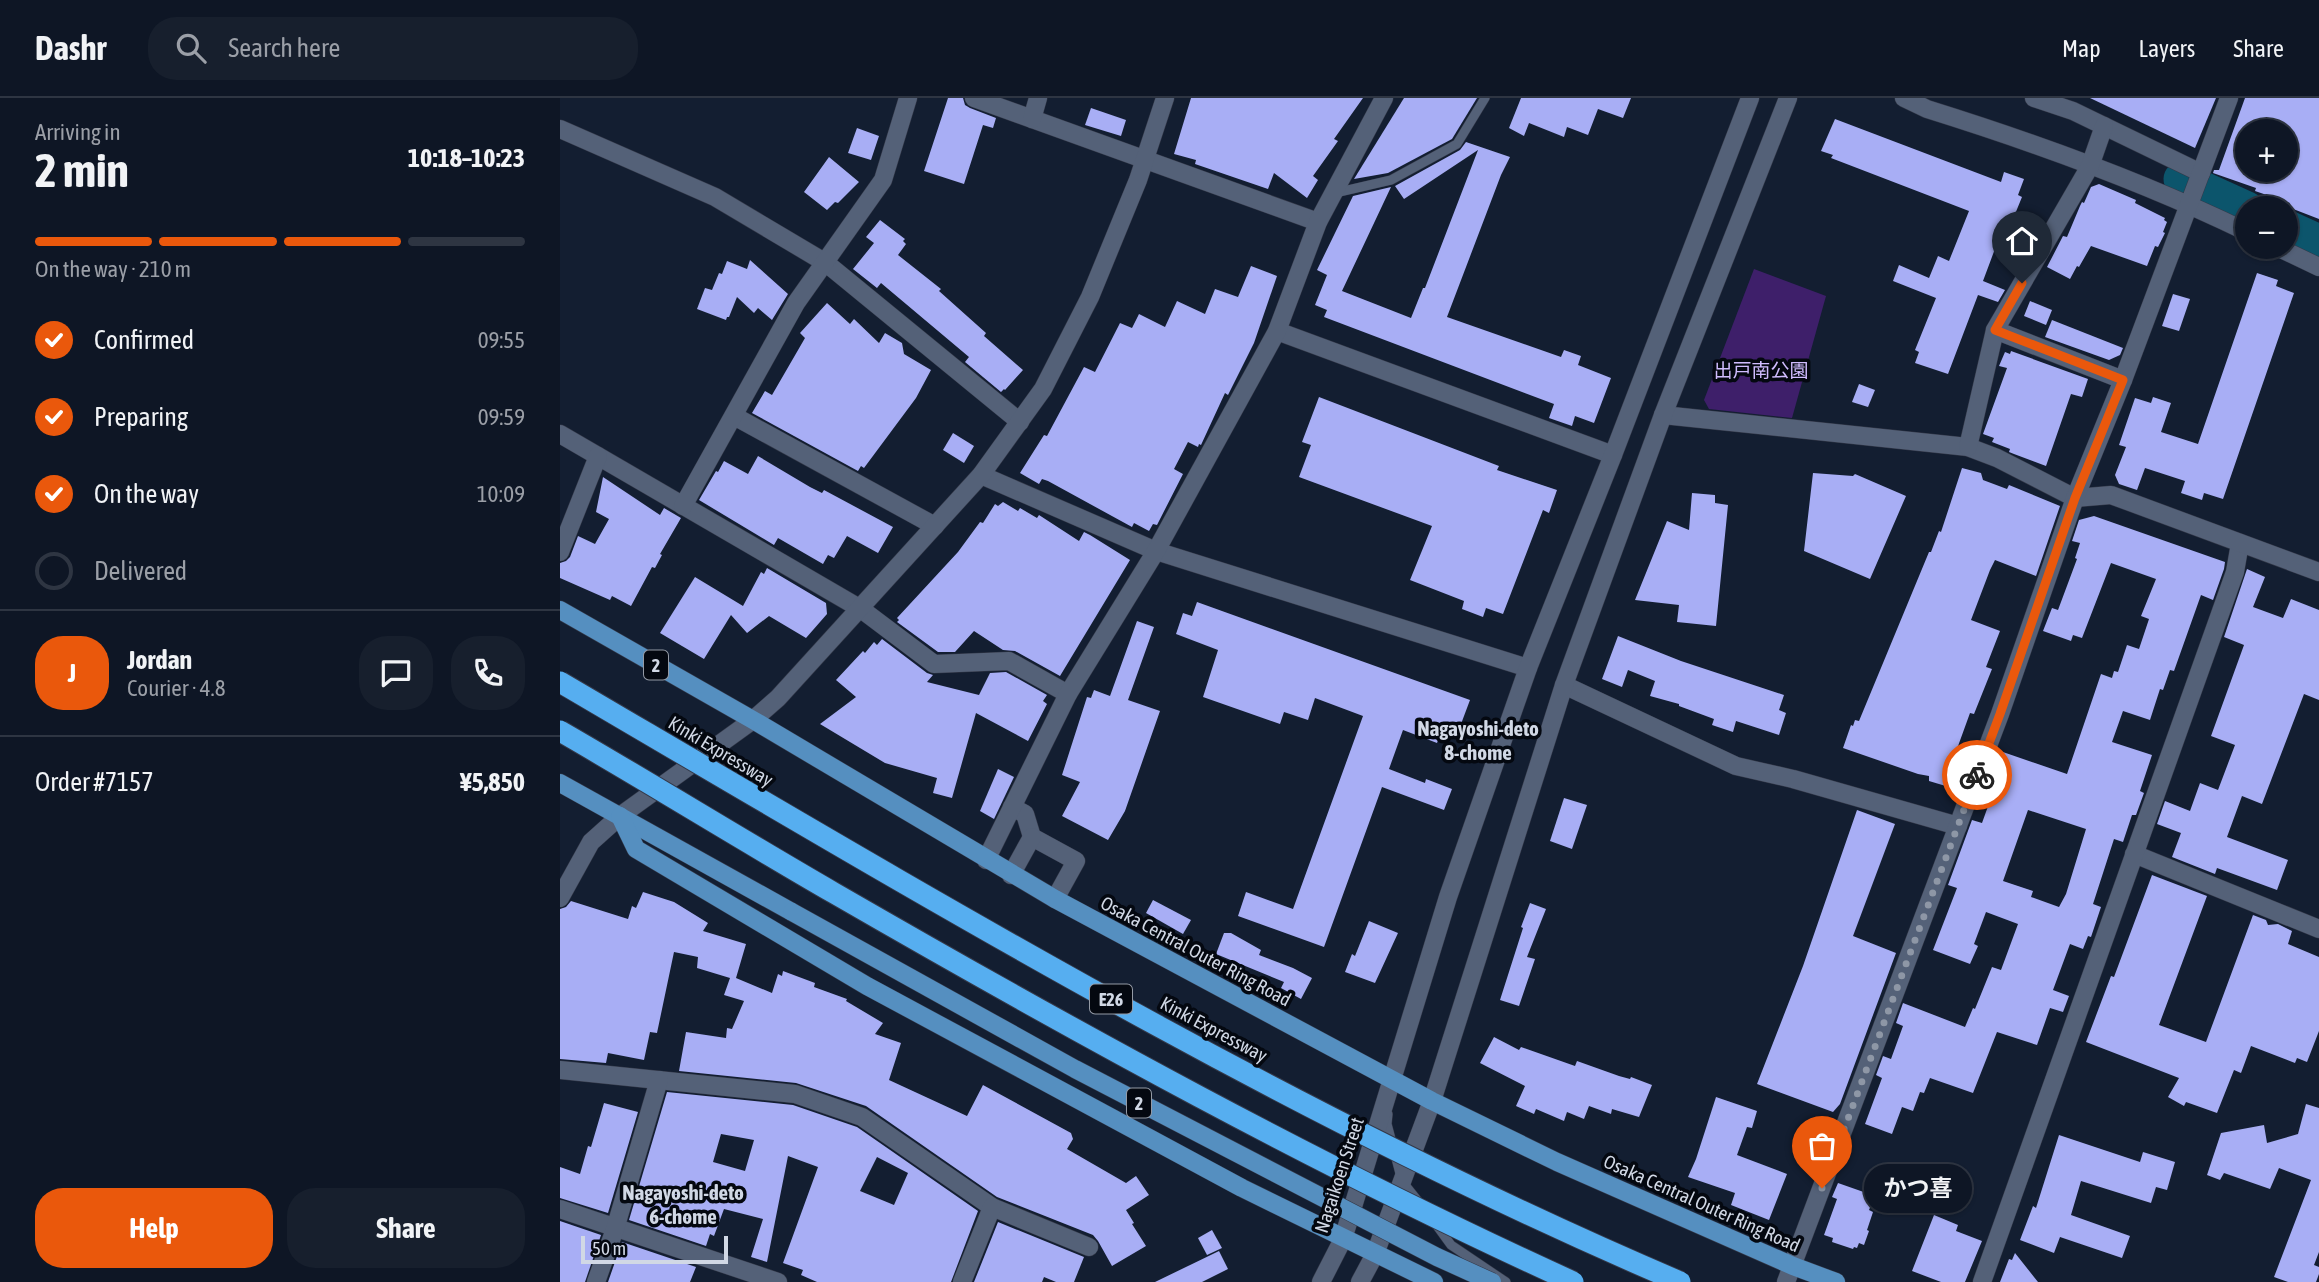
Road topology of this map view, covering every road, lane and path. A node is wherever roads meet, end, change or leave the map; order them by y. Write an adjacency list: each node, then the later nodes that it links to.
1 (908, 98): 24 (street)
2 (974, 98): 13 (street)
3 (1038, 98): 13 (street)
4 (1165, 98): 16 (street)
5 (1384, 98): 19 (street)
6 (1485, 98): 19 (lane)
7 (1751, 98): 35 (street, Nagaikoen Street)
8 (1788, 98): 29 (street)
9 (1904, 98): 17 (street)
10 (2034, 98): 12 (street)
11 (2229, 98): 18 (street)
12 (2075, 104): 14 (street)
13 (1032, 119): 16 (street)
14 (2104, 126): 17 (street); 18 (street)
15 (560, 129): 24 (street)
16 (1145, 161): 21 (street); 31 (street)
17 (2090, 166): 20 (street); 26 (street)
18 (2201, 173): 20 (street)
19 (1334, 193): 21 (street)
20 (2189, 204): 22 (street); 28 (street)
21 (1318, 222): 27 (street)
22 (2235, 226)
23 (2298, 257): 25 (street)
24 (826, 263): 30 (street); 31 (street)
25 (2319, 267)
26 (1995, 330): 28 (street); 33 (street)
27 (1277, 331): 35 (street); 41 (street)
28 (2123, 380): 37 (street)
29 (1663, 415): 33 (street); 48 (street)
30 (734, 416): 38 (street); 39 (street)
31 (1020, 422): 36 (street)
32 (560, 435): 34 (street)
33 (1968, 447): 37 (street)
34 (598, 456): 38 (street); 42 (street)
35 (1613, 456): 46 (street, Nagaikoen Street)
36 (981, 475): 39 (street); 41 (street)
37 (2075, 498): 40 (street); 55 (street)
38 (683, 506): 44 (street)
39 (935, 526): 44 (street)
40 (2240, 543): 43 (street); 57 (street)
41 (1156, 551): 46 (street); 49 (street)
42 (560, 552)
43 (2319, 572)
44 (861, 609): 49 (street); 50 (street)
45 (560, 610): 50 (main road, Osaka Central Outer Ring Road / 2)
46 (1528, 668): 64 (street, Nagaikoen Street)
47 (560, 682): 84 (highway, Kinki Expressway / E26, bridge)
48 (1564, 685): 55 (street); 66 (street)
49 (1068, 694): 53 (street)
50 (753, 720): 54 (street); 58 (main road, Osaka Central Outer Ring Road / 2)
51 (560, 731): 83 (highway, E26, bridge)
52 (560, 783): 54 (main road, 2)
53 (1012, 807): 56 (street); 58 (street)
54 (620, 816): 60 (street); 71 (main road, 2); 81 (main road, 2, bridge)
55 (1958, 826): 74 (street)
56 (1032, 837): 59 (street); 61 (street)
57 (2134, 854): 62 (street); 86 (street)
58 (986, 860): 59 (main road, Osaka Central Outer Ring Road / 2)
59 (1011, 875): 61 (main road, Osaka Central Outer Ring Road / 2)
60 (560, 898)
61 (1055, 900): 64 (main road, Osaka Central Outer Ring Road / 2)
62 (2319, 929)
63 (560, 1070): 65 (street)
64 (1392, 1079): 66 (main road, Osaka Central Outer Ring Road / 2); 67 (lane); 71 (street, Nagaikoen Street)
65 (659, 1080): 68 (street); 70 (street)
66 (1432, 1101): 67 (street); 74 (main road, Osaka Central Outer Ring Road / 2)
67 (1402, 1181): 73 (street); 82 (lane)
68 (992, 1208): 72 (street); 77 (street)
69 (560, 1209): 70 (street)
70 (615, 1229): 75 (street); 76 (street)
71 (1343, 1239): 73 (main road, 2); 78 (street, Nagaikoen Street)
72 (1089, 1247)
73 (1375, 1254): 79 (street); 80 (main road, 2)
74 (1790, 1274): 85 (main road, Osaka Central Outer Ring Road / 2)
75 (596, 1282)
76 (778, 1282)
77 (961, 1282)
78 (1321, 1282)
79 (1360, 1282)
80 (1434, 1282)
81 (1492, 1282)
82 (1506, 1282)
83 (1573, 1282)
84 (1680, 1282)
85 (1836, 1282)
86 (1982, 1282)

